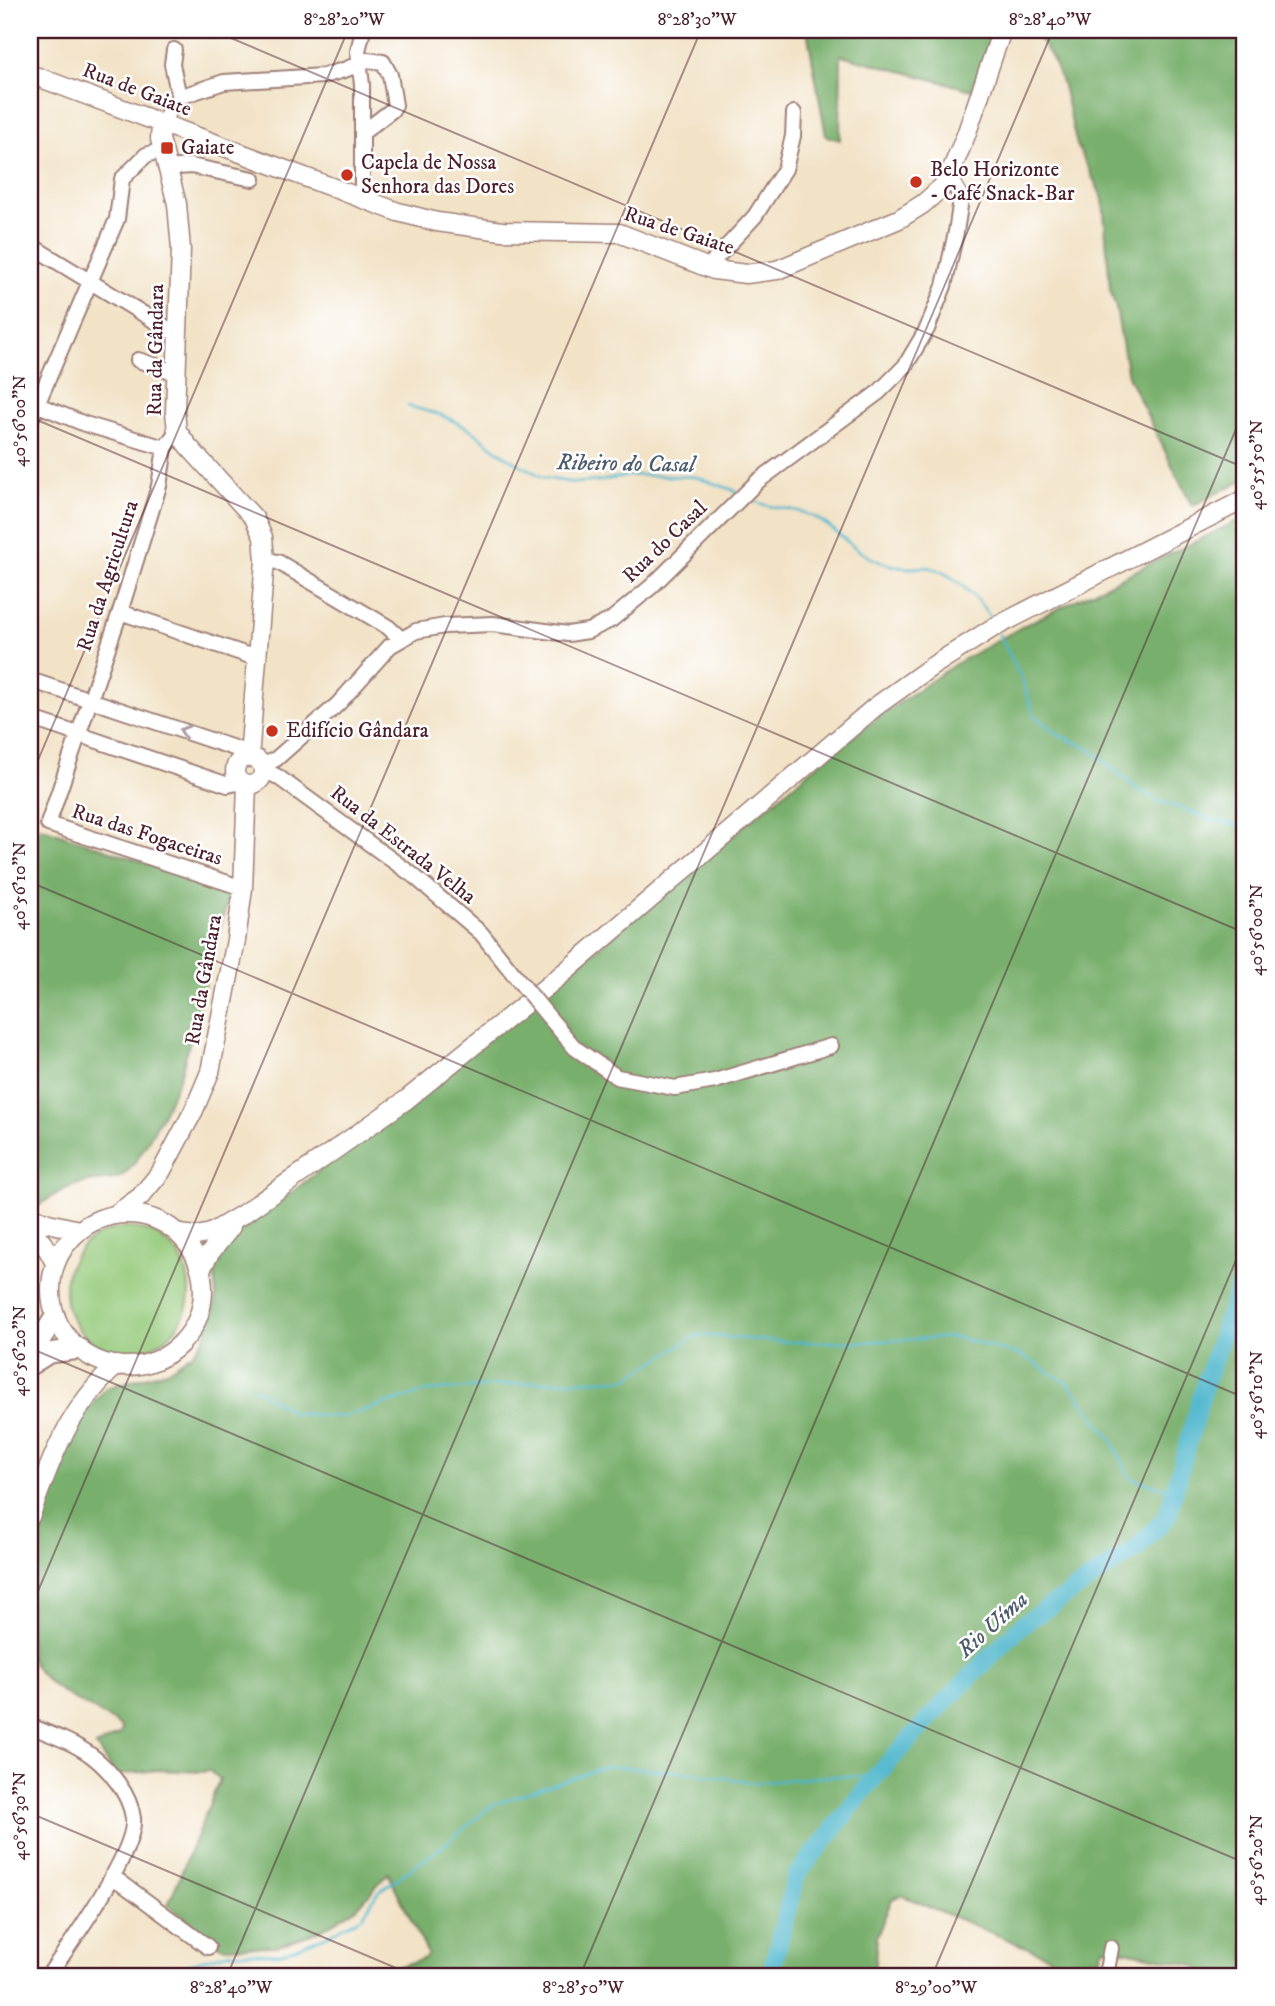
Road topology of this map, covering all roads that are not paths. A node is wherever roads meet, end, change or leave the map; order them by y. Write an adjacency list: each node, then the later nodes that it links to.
1 (363, 30): 4 (street)
2 (1002, 30): 12 (main road, Rua de Gaiate)
3 (174, 50): 6 (street)
4 (360, 62): 6 (street); 9 (street); 9 (street)
5 (30, 74): 8 (main road, Rua de Gaiate)
6 (180, 97): 8 (street)
7 (794, 113): 16 (street)
8 (162, 123): 10 (main road, Rua da Gândara); 14 (main road, Rua de Gaiate)
9 (362, 133): 14 (street)
10 (162, 150): 11 (main road, Rua da Gândara); 17 (street)
11 (166, 168): 13 (street); 18 (main road, Rua da Gândara)
12 (949, 176): 16 (main road, Rua de Gaiate); 28 (street, Rua do Casal)
13 (253, 179)
14 (362, 198): 16 (main road, Rua de Gaiate)
15 (30, 245): 17 (street)
16 (708, 267)
17 (90, 282): 18 (street); 21 (street)
18 (178, 335): 20 (main road, Rua da Gândara)
19 (138, 360): 20 (street)
20 (177, 373): 23 (main road, Rua da Gândara)
21 (34, 404): 22 (street); 24 (street)
22 (30, 421)
23 (177, 431): 24 (street, Rua da Agricultura); 26 (main road, Rua da Gândara)
24 (165, 448): 27 (street, Rua da Agricultura)
25 (1245, 499): 40 (main road)
26 (265, 560): 28 (street); 29 (main road, Rua da Gândara)
27 (120, 612): 29 (street); 31 (street, Rua da Agricultura)
28 (400, 638): 34 (street, Rua do Casal)
29 (256, 658): 34 (main road, Rua da Gândara)
30 (30, 680): 31 (street, Rua da Estrada Velha)
31 (90, 700): 33 (street, Rua da Agricultura); 34 (street, Rua da Estrada Velha, one-way to 31)
32 (30, 718): 33 (street)
33 (78, 735): 35 (street); 36 (street, Rua das Fogaceiras)
34 (254, 763): 35 (main road, Rua da Gândara); 37 (street, Rua da Estrada Velha, bridge)
35 (244, 784): 36 (main road, Rua da Gândara)
36 (243, 888): 38 (main road, Rua da Gândara)
37 (831, 1046)
38 (161, 1172): 39 (main road, Rua da Gândara); 42 (main road, Rua da Gândara)
39 (116, 1214): 42 (main road); 44 (main road)
40 (243, 1214): 45 (main road); 47 (main road)
41 (30, 1216): 44 (main road)
42 (163, 1222): 45 (main road)
43 (30, 1227): 46 (main road)
44 (79, 1230): 46 (main road)
45 (180, 1234): 47 (main road)
46 (55, 1263): 48 (main road)
47 (201, 1269): 52 (main road)
48 (55, 1317): 49 (highway); 50 (main road)
49 (30, 1350)
50 (85, 1353): 51 (highway); 52 (main road); 53 (main road)
51 (30, 1365)
52 (117, 1366): 53 (main road)
53 (89, 1393): 54 (main road)
54 (30, 1517)
55 (30, 1726): 56 (street)
56 (112, 1876): 57 (street); 59 (street)
57 (208, 1947)
58 (1111, 1948): 60 (street)
59 (48, 1976)
60 (1106, 1976)

